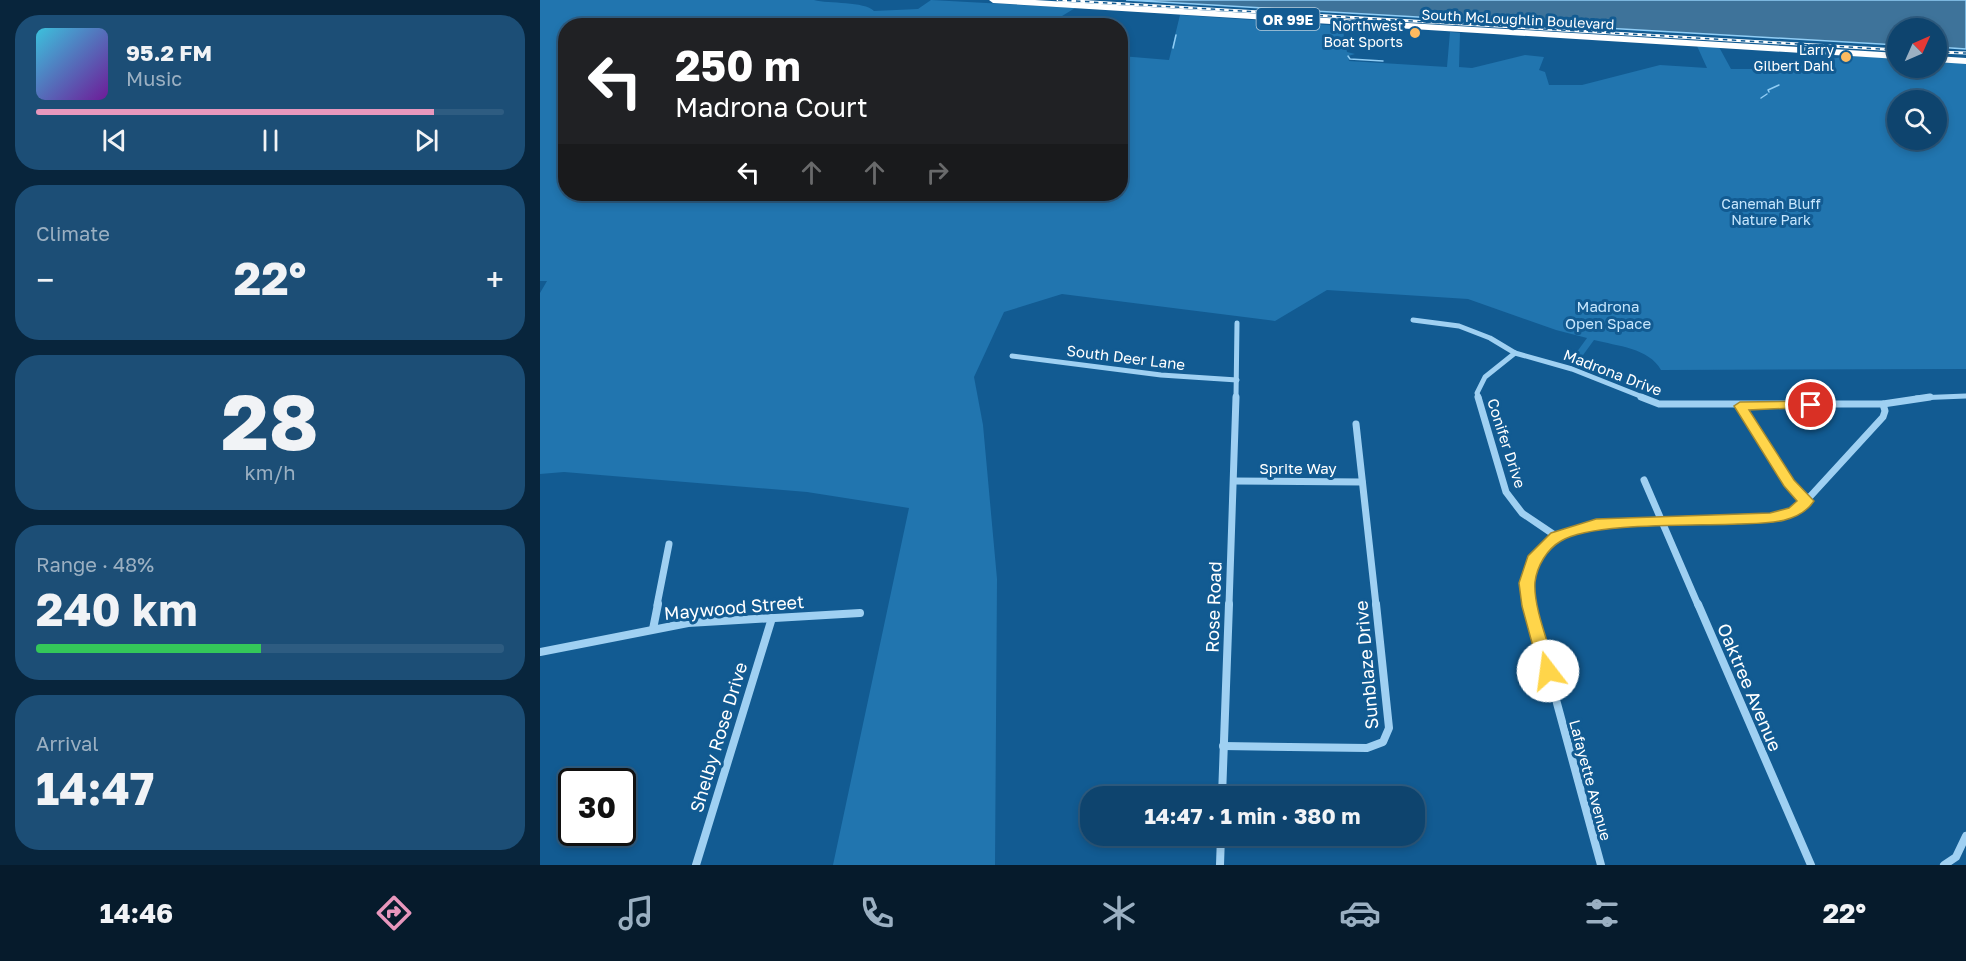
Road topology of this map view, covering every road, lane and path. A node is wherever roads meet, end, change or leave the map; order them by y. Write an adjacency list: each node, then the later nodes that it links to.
1 (993, 0): 2 (highway, South McLoughlin Boulevard / OR 99E)
2 (1887, 55)
3 (1947, 60): 4 (highway)
4 (1966, 61)
5 (1413, 320): 7 (street, Madrona Drive)
6 (1237, 323): 9 (street, Rose Road)
7 (1515, 353): 12 (street, Madrona Drive); 19 (street, Conifer Drive)
8 (1012, 356): 9 (street, South Deer Lane)
9 (1237, 380): 15 (street, Rose Road)
10 (1966, 396): 11 (street)
11 (1883, 404): 12 (street, Madrona Drive); 17 (street)
12 (1740, 406): 17 (street)
13 (1356, 424): 16 (street, Sunblaze Drive)
14 (1644, 480): 18 (street, Oaktree Avenue)
15 (1234, 481): 16 (street, Sprite Way); 25 (street, Rose Road)
16 (1362, 482): 25 (street, Sunblaze Drive)
17 (1806, 501): 18 (street)
18 (1662, 521): 19 (street); 32 (street, Oaktree Avenue)
19 (1556, 536): 31 (street, Lafayette Avenue)
20 (669, 544): 23 (street)
21 (860, 613): 22 (street, Maywood Street)
22 (772, 618): 23 (street, Maywood Street); 29 (street, Shelby Rose Drive)
23 (653, 629): 24 (street, Maywood Street)
24 (540, 652)
25 (1224, 746): 26 (street, Rose Road)
26 (1222, 786)
27 (1966, 836): 33 (street)
28 (1221, 846): 30 (street)
29 (696, 865)
30 (1220, 865)
31 (1600, 865)
32 (1811, 865)
33 (1944, 865)

